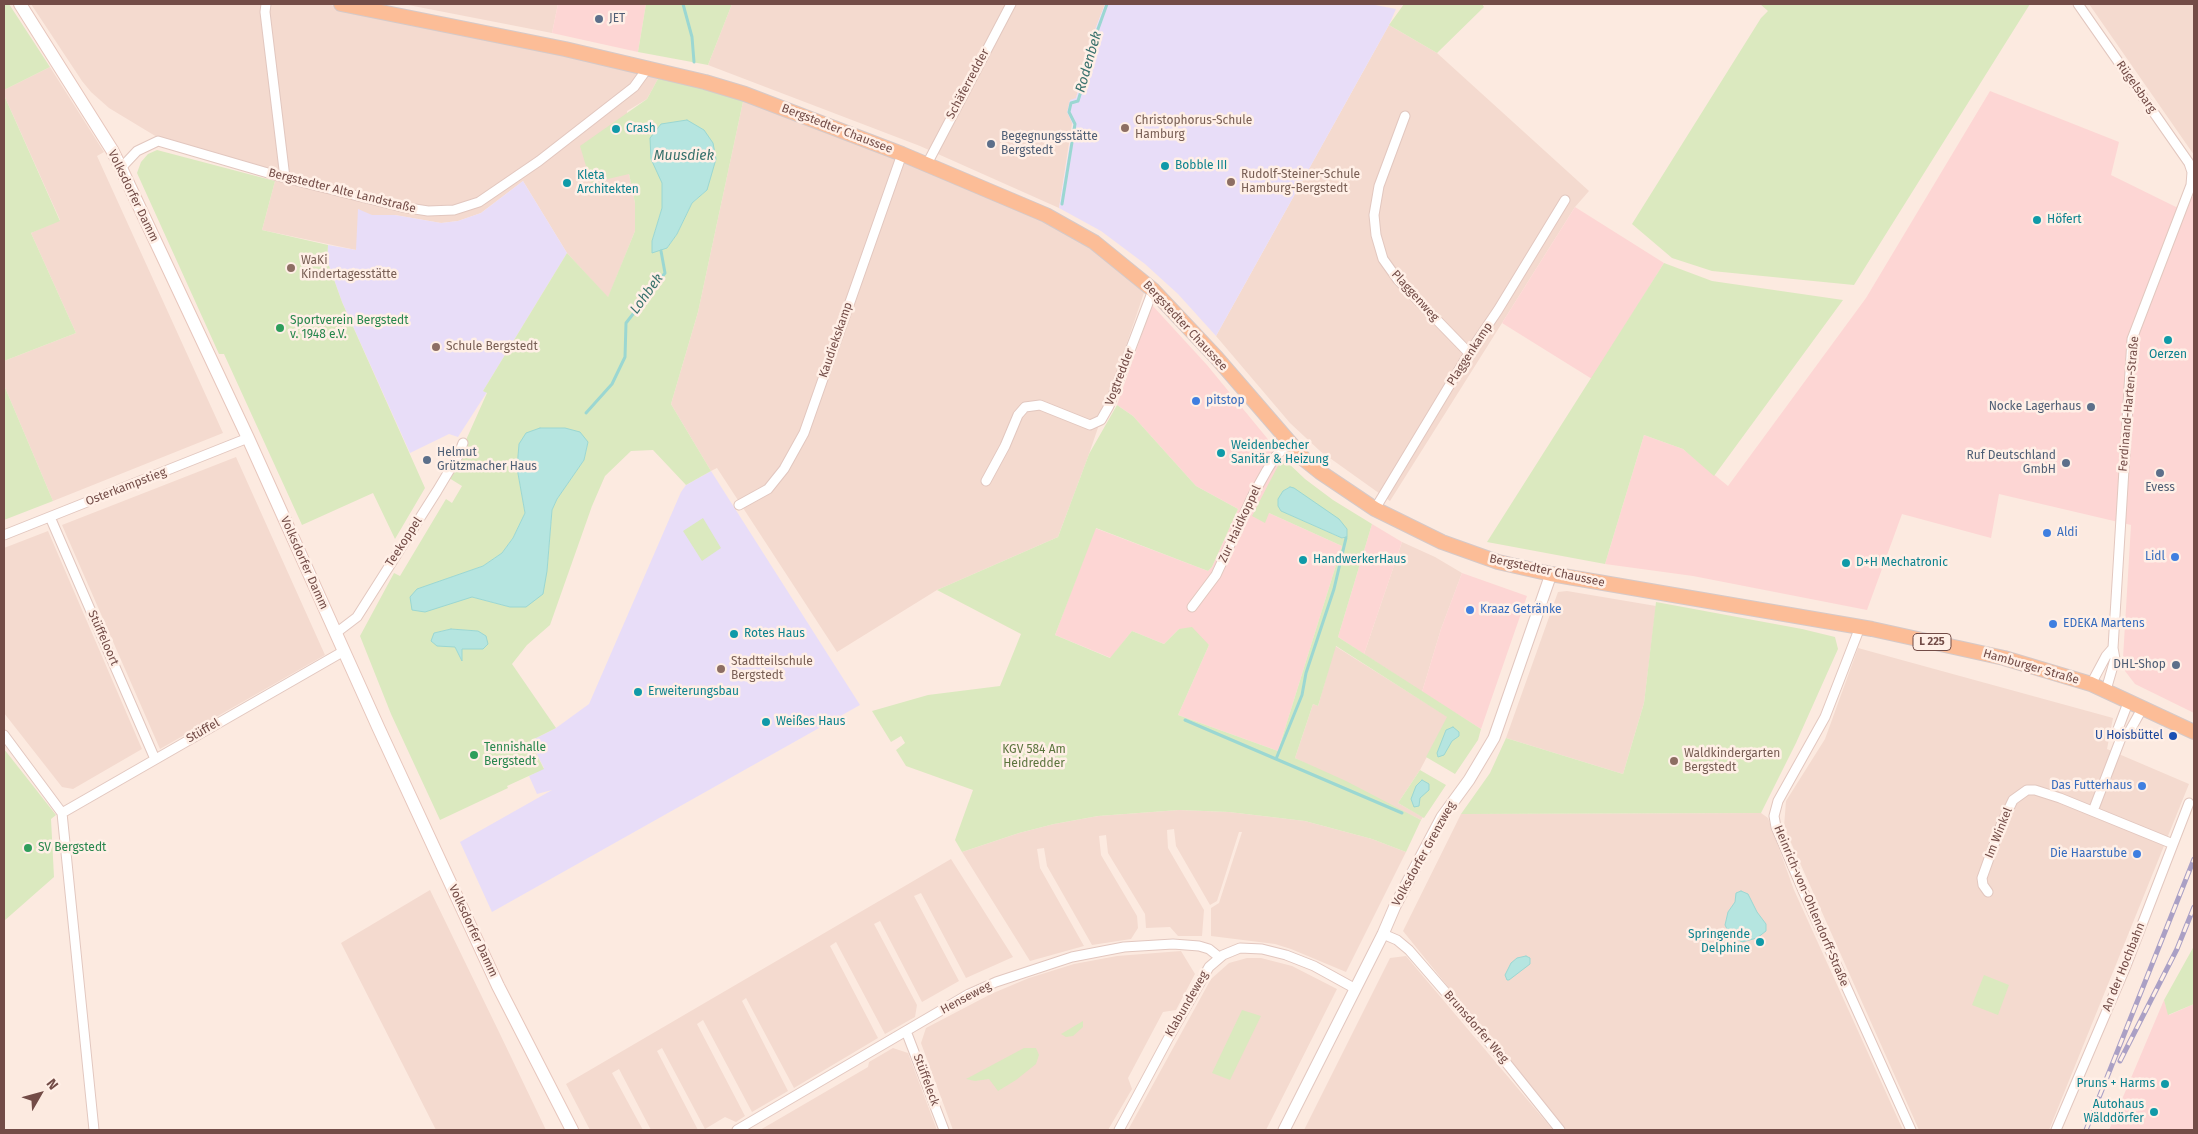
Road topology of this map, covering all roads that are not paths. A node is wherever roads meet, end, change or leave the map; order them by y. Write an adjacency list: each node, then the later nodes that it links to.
1 (20, 4): 10 (main road, Volksdorfer Damm)
2 (266, 4): 12 (street)
3 (341, 4): 6 (main road, Bergstedter Chaussee)
4 (1010, 4): 9 (street, Schäferredder)
5 (2078, 4): 11 (street, Rügelsbarg)
6 (647, 68): 8 (main road, Bergstedter Chaussee); 12 (street, Bergstedter Alte Landstraße)
7 (1405, 116): 15 (street, Plaggenweg)
8 (902, 154): 9 (main road, Bergstedter Chaussee); 20 (street, Kaudiekskamp)
9 (928, 164): 14 (main road, Bergstedter Chaussee)
10 (121, 168): 12 (street, Bergstedter Alte Landstraße); 16 (main road, Volksdorfer Damm)
11 (2192, 168): 28 (street, Ferdinand-Harten-Straße)
12 (285, 178)
13 (1565, 200): 15 (street, Plaggenkamp)
14 (1153, 290): 18 (main road, Bergstedter Chaussee); 19 (street, Vogtredder)
15 (1469, 353): 21 (street, Plaggenkamp)
16 (248, 438): 22 (street, Osterkampstieg); 27 (main road, Volksdorfer Damm)
17 (463, 443): 27 (street, Teekoppel)
18 (1289, 443): 21 (main road, Bergstedter Chaussee); 25 (street, Zur Haidkoppel)
19 (986, 481)
20 (739, 505)
21 (1375, 509): 24 (main road, Bergstedter Chaussee)
22 (50, 517): 23 (street, Osterkampstieg); 37 (street, Stüffeloort)
23 (4, 535)
24 (1550, 574): 26 (main road, Bergstedter Chaussee); 43 (street, Volksdorfer Grenzweg)
25 (1192, 607)
26 (1860, 627): 30 (main road, Hamburger Straße / L 225); 54 (street, Heinrich-von-Ohlendorff-Straße)
27 (336, 633): 29 (main road, Volksdorfer Damm)
28 (2113, 648): 30 (street); 31 (street, Ferdinand-Harten-Straße)
29 (344, 651): 37 (street, Stüffel); 48 (main road, Volksdorfer Damm)
30 (2090, 684): 31 (main road, Hamburger Straße / L 225)
31 (2106, 690): 32 (main road, Hamburger Straße / L 225)
32 (2129, 700): 33 (main road, Hamburger Straße / L 225); 36 (street)
33 (2143, 707): 34 (main road, Hamburger Straße / L 225); 36 (street)
34 (2194, 732)
35 (4, 735): 40 (street)
36 (2121, 738): 39 (street)
37 (155, 759): 40 (street, Stüffel)
38 (2189, 802): 41 (street, An der Hochbahn)
39 (2093, 811): 41 (street, Im Winkel); 42 (street, Im Winkel)
40 (62, 813): 47 (street)
41 (2173, 844): 55 (street, An der Hochbahn)
42 (1988, 892)
43 (1383, 934): 45 (street, Volksdorfer Grenzweg); 53 (street, Brunsdorfer Weg)
44 (1219, 957): 45 (street); 46 (street, Henseweg); 51 (street, Klabundeweg)
45 (1354, 988): 52 (street, Volksdorfer Grenzweg)
46 (906, 1031): 49 (street, Henseweg); 50 (street, Stüffeleck)
47 (94, 1130)
48 (572, 1130)
49 (737, 1130)
50 (944, 1130)
51 (1119, 1130)
52 (1284, 1130)
53 (1560, 1130)
54 (1910, 1130)
55 (2056, 1130)

